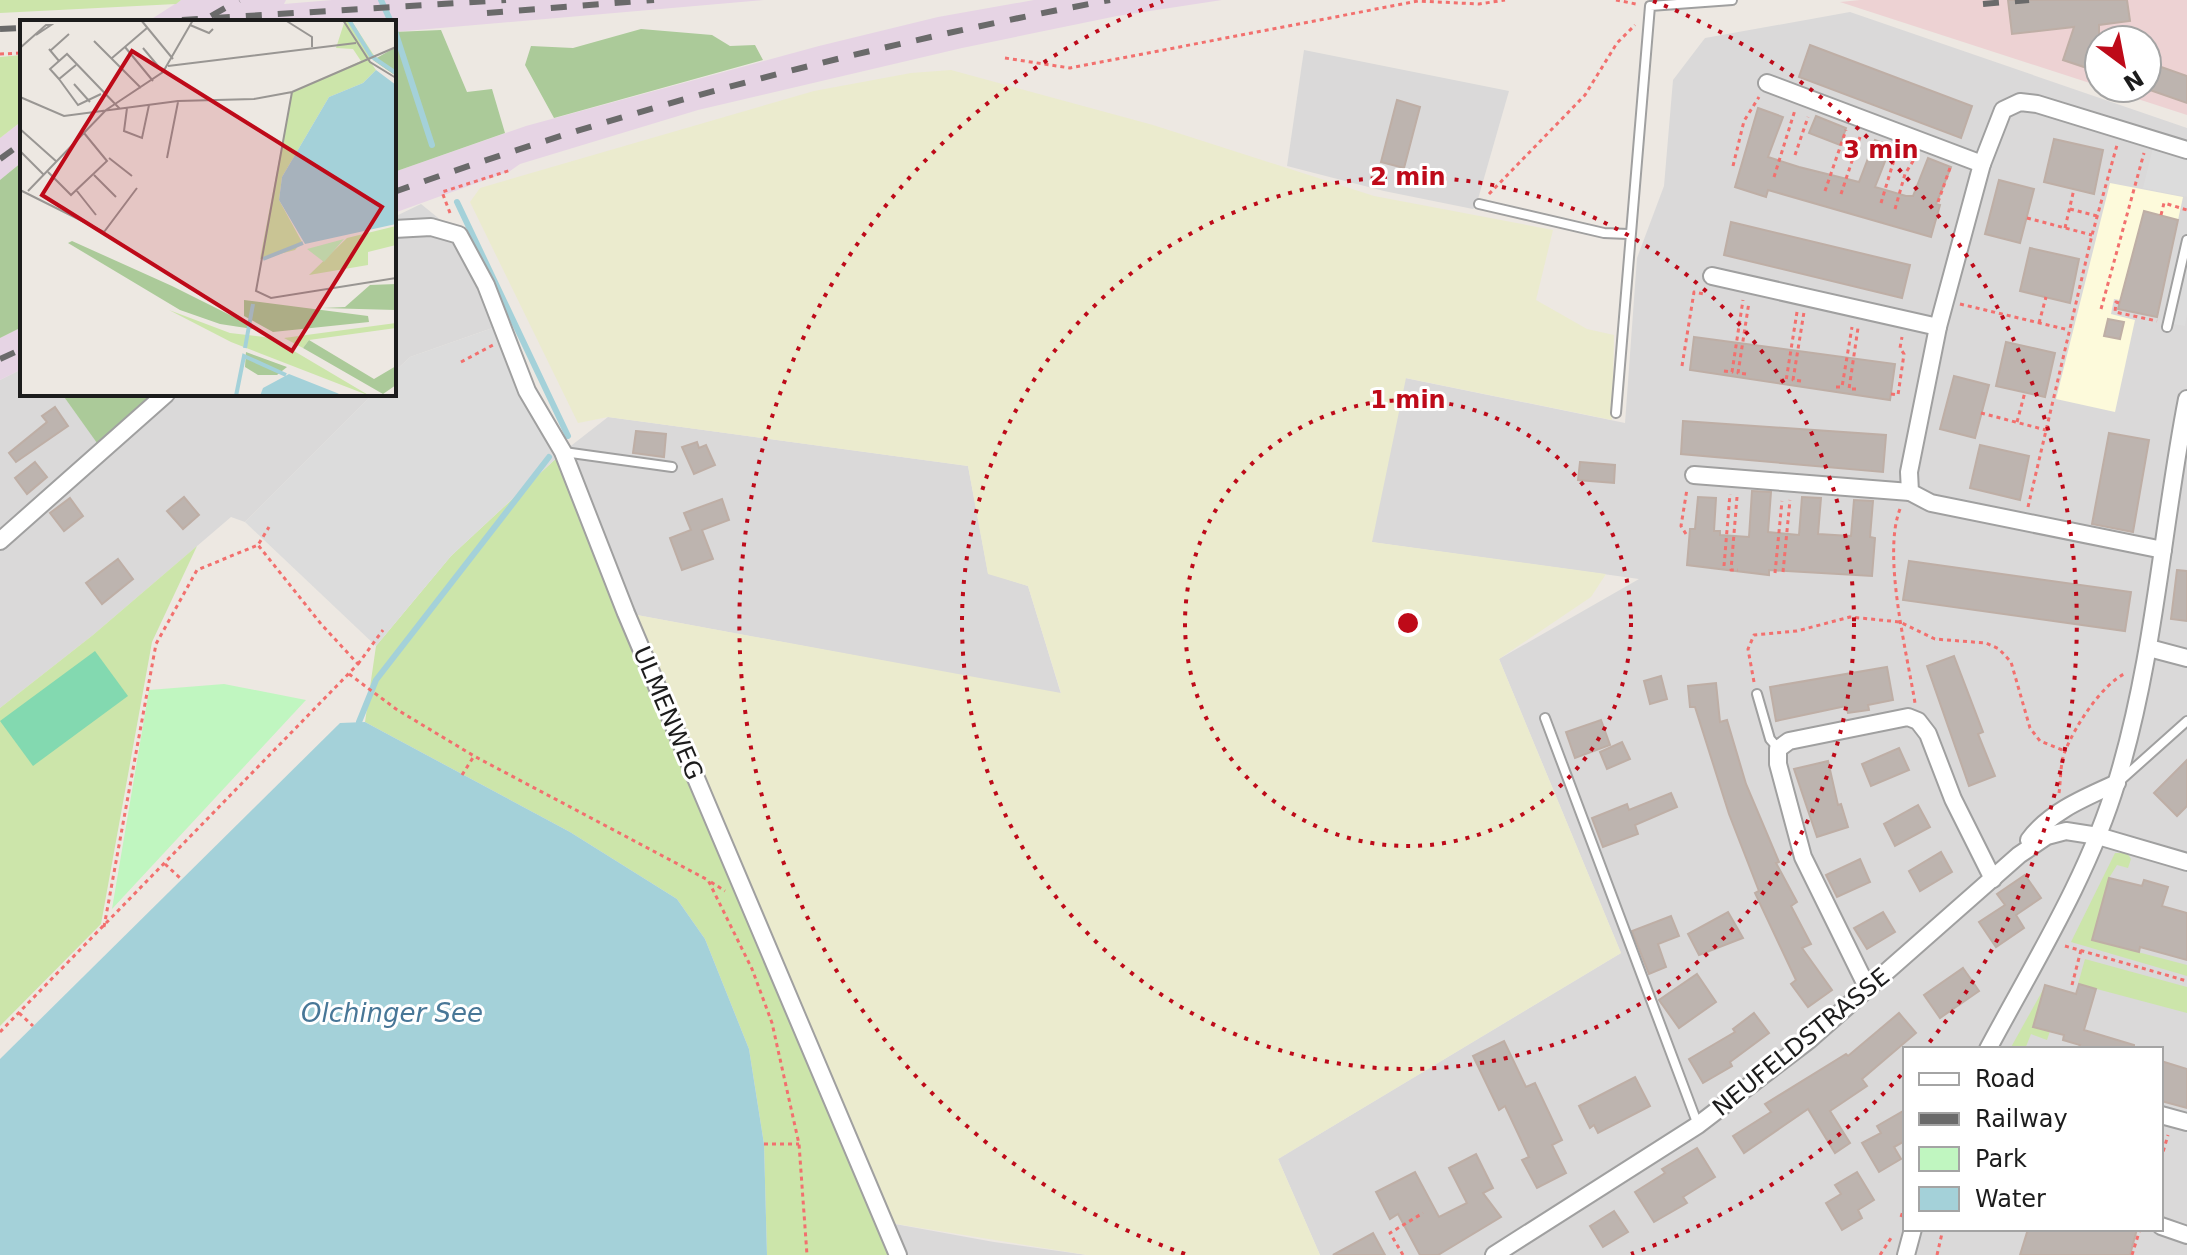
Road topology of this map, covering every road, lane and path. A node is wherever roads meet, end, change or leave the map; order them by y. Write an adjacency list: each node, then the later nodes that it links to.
1 (1505, 0): 7 (path)
2 (1616, 0): 4 (path)
3 (1732, 0): 4 (lane)
4 (1650, 6): 28 (path); 37 (lane)
5 (20, 53): 6 (path)
6 (0, 54)
7 (1005, 58)
8 (1767, 83): 9 (street); 19 (path)
9 (1807, 98): 10 (street); 16 (path); 21 (path)
10 (1859, 117): 12 (street); 23 (path); 25 (path)
11 (2121, 129): 13 (street); 18 (street); 33 (path)
12 (1902, 134): 14 (street); 27 (path)
13 (2149, 138): 15 (street); 46 (path)
14 (1921, 141): 17 (street); 29 (path)
15 (2187, 150)
16 (1795, 155)
17 (1956, 155): 18 (street); 26 (path)
18 (1982, 164): 44 (street)
19 (1733, 166)
20 (511, 170): 24 (path)
21 (1774, 177)
22 (2074, 189): 30 (path)
23 (1825, 191)
24 (442, 192)
25 (1841, 194)
26 (1938, 202)
27 (1881, 203)
28 (1479, 204): 37 (lane)
29 (1895, 209)
30 (2070, 209): 33 (path); 35 (path)
31 (2187, 210): 32 (path)
32 (2161, 215)
33 (2097, 216): 38 (path)
34 (2027, 218): 35 (path)
35 (2065, 228): 38 (path)
36 (396, 229): 53 (street, ULMENWEG)
37 (1628, 234): 66 (lane)
38 (2092, 235): 52 (path)
39 (2187, 240): 50 (lane)
40 (1712, 276): 41 (street); 55 (path)
41 (1750, 285): 43 (street); 56 (path); 57 (path)
42 (2046, 297): 49 (path)
43 (1803, 298): 47 (street); 58 (path); 59 (path)
44 (1944, 301): 49 (path); 51 (street)
45 (2119, 303): 50 (path)
46 (2101, 309)
47 (1858, 310): 48 (street); 60 (path); 61 (path)
48 (1906, 318): 51 (street); 63 (path)
49 (2039, 323): 52 (path)
50 (2168, 325)
51 (1938, 327): 75 (street)
52 (2070, 330): 69 (path)
53 (506, 339): 54 (path); 70 (street, ULMENWEG)
54 (461, 362)
55 (1682, 366)
56 (1724, 371)
57 (1746, 374)
58 (1780, 380)
59 (1801, 381)
60 (1836, 387)
61 (1856, 389)
62 (2025, 392): 68 (path)
63 (1891, 394)
64 (164, 396): 79 (street)
65 (2187, 399): 81 (street)
66 (1616, 413)
67 (1981, 413): 68 (path)
68 (2017, 422): 69 (path)
69 (2046, 430): 76 (path)
70 (563, 452): 71 (lane); 132 (street, ULMENWEG)
71 (672, 467)
72 (1694, 475): 73 (street); 78 (path)
73 (1735, 478): 74 (street); 82 (path); 83 (path)
74 (1787, 482): 75 (street); 84 (path); 85 (path)
75 (1910, 492): 76 (street); 86 (path)
76 (2025, 522): 81 (street)
77 (269, 527): 80 (path)
78 (1686, 534)
79 (0, 541)
80 (258, 545): 90 (path); 109 (path)
81 (2163, 550): 88 (street)
82 (1724, 566)
83 (1738, 570)
84 (1783, 572)
85 (1775, 573)
86 (1900, 622): 93 (path); 95 (path); 98 (path)
87 (383, 630): 90 (path)
88 (2149, 648): 89 (street); 91 (street)
89 (2187, 658)
90 (358, 664): 92 (path)
91 (2145, 669): 98 (path); 101 (street)
92 (349, 674): 99 (path); 106 (path)
93 (1757, 694): 97 (lane)
94 (1545, 718): 120 (lane)
95 (1918, 721): 97 (street); 108 (street)
96 (2187, 721): 101 (lane)
97 (1778, 749): 114 (street)
98 (2065, 751): 102 (path)
99 (474, 756): 100 (path); 122 (path)
100 (462, 775)
101 (2117, 783): 102 (street); 103 (street)
102 (2061, 812): 104 (street)
103 (2098, 836): 104 (street, NEUFELDSTRASSE); 105 (street, NEUFELDSTRASSE); 110 (street)
104 (2019, 855): 108 (street, NEUFELDSTRASSE)
105 (2187, 862)
106 (165, 864): 107 (path); 109 (path)
107 (181, 879)
108 (1993, 879): 114 (street, NEUFELDSTRASSE)
109 (104, 927): 115 (path)
110 (2046, 940): 111 (path); 118 (street)
111 (2081, 950): 112 (path); 113 (path)
112 (2187, 981)
113 (2072, 985)
114 (1868, 989): 120 (street, NEUFELDSTRASSE)
115 (19, 1013): 116 (path); 117 (path)
116 (33, 1026)
117 (0, 1032)
118 (1989, 1047)
119 (2174, 1119): 123 (path)
120 (1698, 1125): 134 (street, NEUFELDSTRASSE)
121 (764, 1144): 122 (path)
122 (799, 1144): 131 (path)
123 (2163, 1153)
124 (1423, 1213): 133 (path)
125 (2163, 1227): 129 (street)
126 (1913, 1231): 130 (street)
127 (1943, 1231): 135 (path)
128 (2139, 1231): 136 (path)
129 (2187, 1235)
130 (1911, 1254)
131 (807, 1255)
132 (898, 1255)
133 (1403, 1255)
134 (1494, 1255)
135 (1937, 1255)
136 (2132, 1255)

